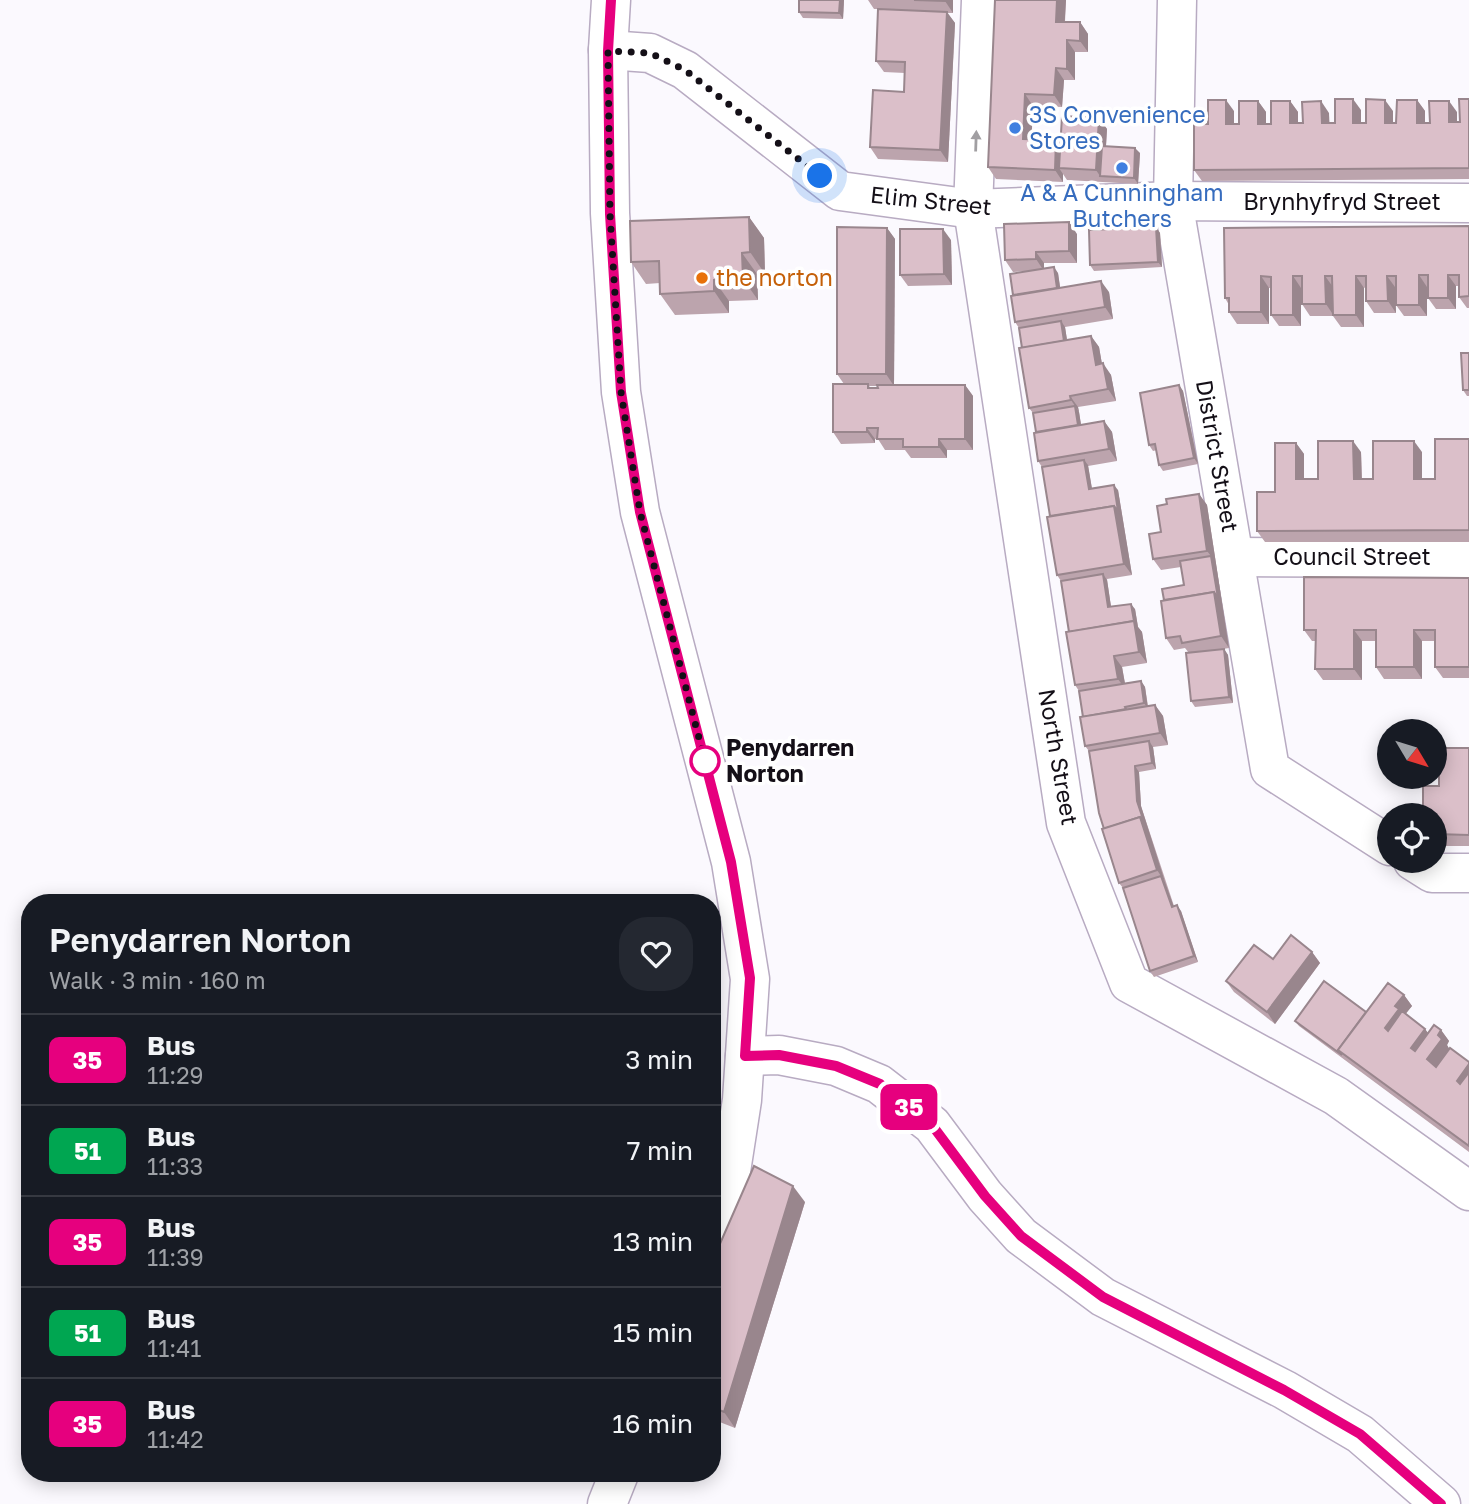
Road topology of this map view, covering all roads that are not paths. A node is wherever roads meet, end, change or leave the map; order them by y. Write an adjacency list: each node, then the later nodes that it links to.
1 (611, 0): 4 (street)
2 (981, 0): 7 (street, North Street, one-way to 2)
3 (1177, 0): 5 (street, District Street)
4 (608, 51): 7 (street, Elim Street); 11 (street)
5 (1173, 201): 6 (street, Brynhyfryd Street); 7 (street, Elim Street); 8 (street, District Street)
6 (1469, 203)
7 (974, 209): 12 (street, North Street)
8 (1234, 556): 9 (street, Council Street); 10 (street, District Street)
9 (1469, 558)
10 (1377, 838)
11 (745, 1056): 13 (street); 16 (street)
12 (1469, 1191)
13 (721, 1207)
14 (616, 1482): 15 (street)
15 (607, 1504)
16 (1441, 1504)

